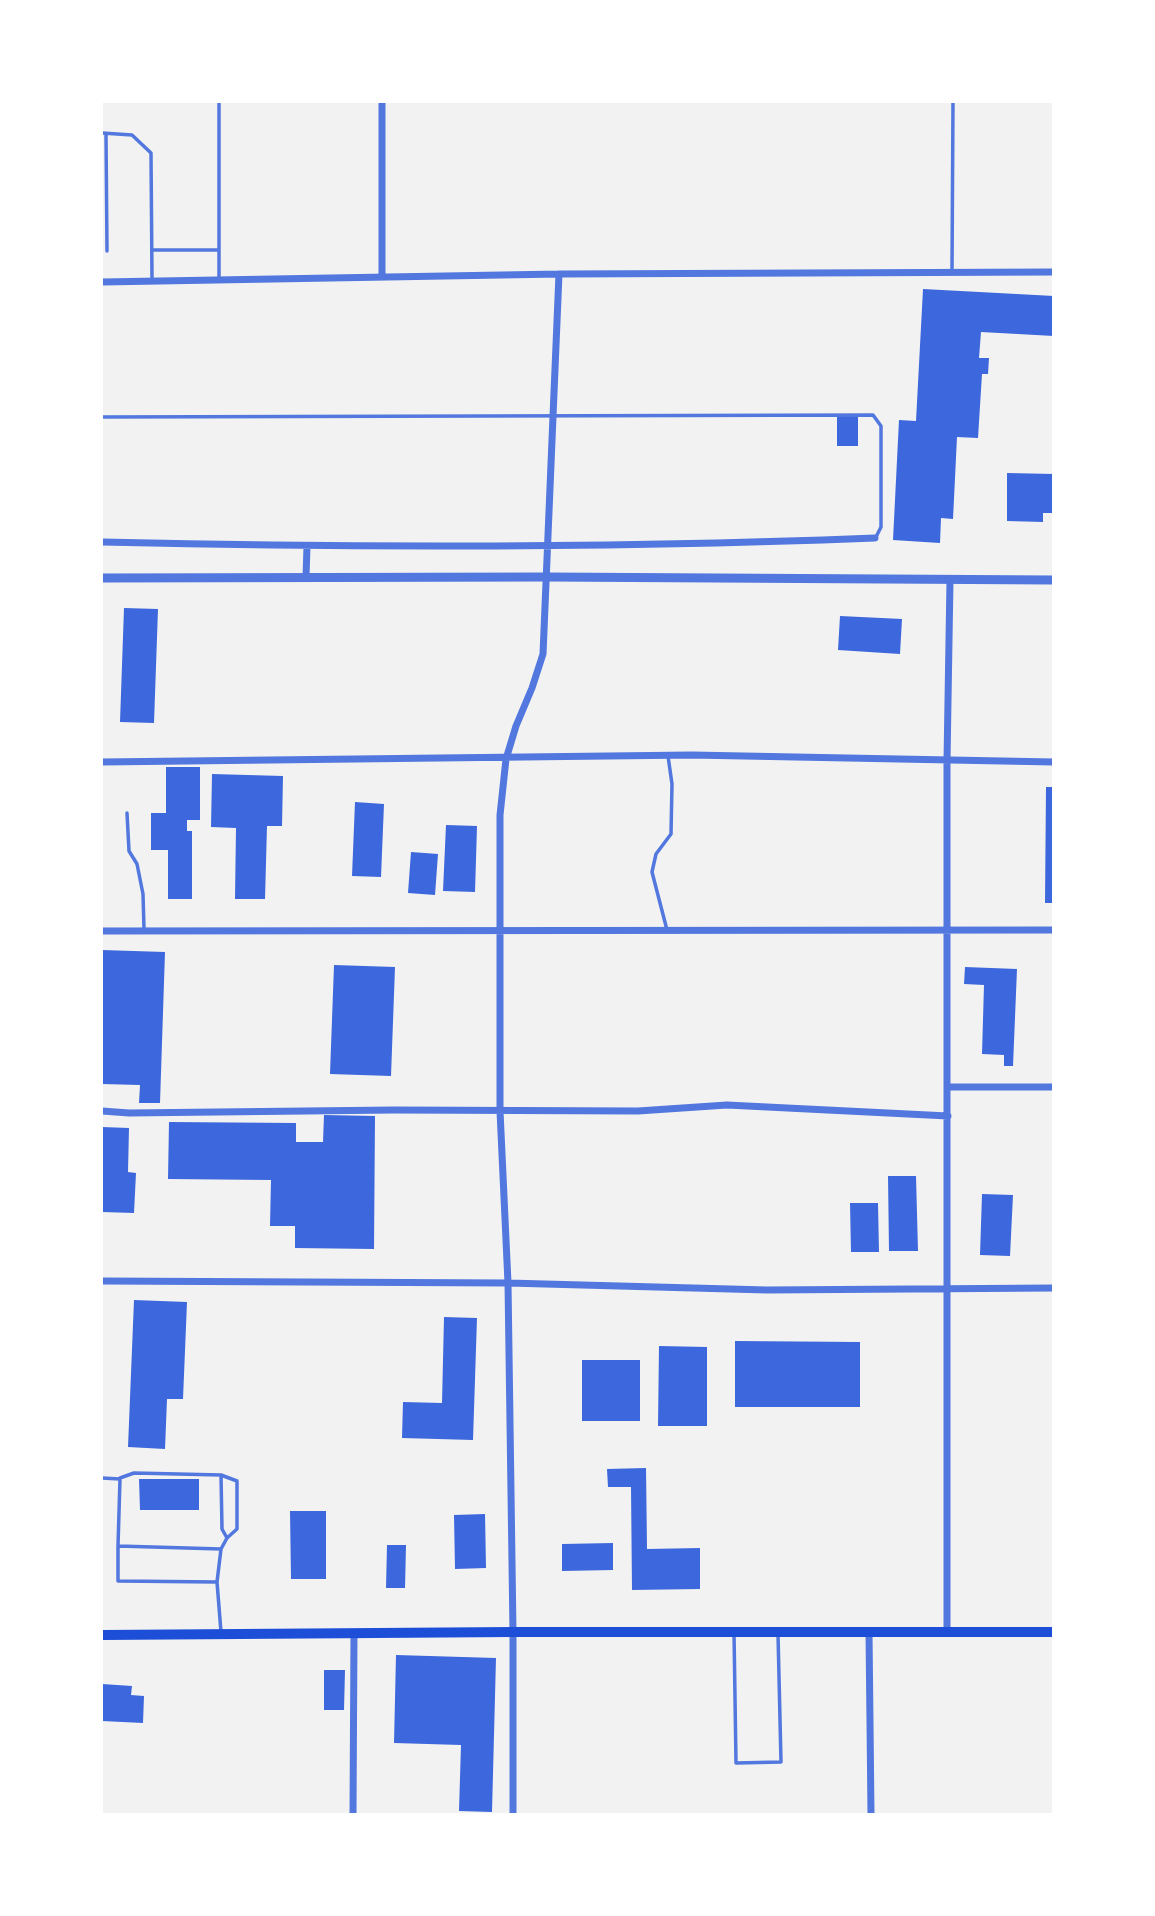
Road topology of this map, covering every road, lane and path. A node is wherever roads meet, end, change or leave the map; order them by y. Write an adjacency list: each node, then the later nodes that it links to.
1 (219, 102): 6 (lane)
2 (382, 102): 11 (street)
3 (953, 102): 8 (lane)
4 (104, 134): 5 (lane); 7 (lane)
5 (152, 250): 6 (lane); 13 (lane)
6 (219, 250): 12 (lane)
7 (107, 251)
8 (952, 271): 9 (street); 10 (street)
9 (1054, 272)
10 (559, 274): 11 (street); 15 (street)
11 (382, 276): 12 (street)
12 (219, 278): 13 (street)
13 (152, 280): 14 (street)
14 (102, 282)
15 (553, 415): 16 (lane); 17 (lane); 19 (street)
16 (102, 416)
17 (875, 538): 19 (street)
18 (102, 542): 20 (street)
19 (548, 545): 20 (street); 22 (street)
20 (307, 546): 21 (street)
21 (306, 577): 22 (street); 23 (street)
22 (547, 577): 24 (street); 27 (street)
23 (102, 578)
24 (950, 580): 25 (street); 28 (street)
25 (1054, 580)
26 (668, 756): 27 (street); 28 (street); 33 (lane)
27 (506, 758): 29 (street); 36 (street)
28 (947, 761): 30 (street); 32 (street)
29 (102, 762)
30 (1054, 762)
31 (127, 813): 35 (lane)
32 (946, 929): 33 (street); 34 (street); 38 (street)
33 (667, 930): 36 (street)
34 (1054, 930)
35 (144, 931): 36 (street); 37 (street)
36 (500, 931): 41 (street)
37 (102, 932)
38 (947, 1087): 39 (street); 42 (street)
39 (1054, 1087)
40 (102, 1111): 41 (street)
41 (500, 1111): 42 (street); 44 (street)
42 (947, 1116): 45 (street)
43 (102, 1281): 44 (street)
44 (508, 1283): 45 (street); 54 (street)
45 (947, 1288): 46 (street); 58 (street)
46 (1054, 1288)
47 (221, 1475): 49 (lane); 50 (lane); 50 (lane)
48 (102, 1478): 49 (lane)
49 (120, 1479): 51 (lane)
50 (227, 1538): 52 (lane)
51 (118, 1546): 52 (lane); 53 (lane)
52 (221, 1549): 53 (lane)
53 (217, 1582): 61 (lane)
54 (513, 1632): 55 (main road); 60 (main road); 64 (street)
55 (734, 1632): 56 (main road); 56 (lane)
56 (778, 1632): 57 (main road)
57 (869, 1632): 58 (main road); 65 (street)
58 (947, 1632): 59 (main road)
59 (1054, 1632)
60 (354, 1633): 61 (main road); 63 (street)
61 (221, 1634): 62 (main road)
62 (102, 1635)
63 (353, 1815)
64 (513, 1815)
65 (871, 1815)

